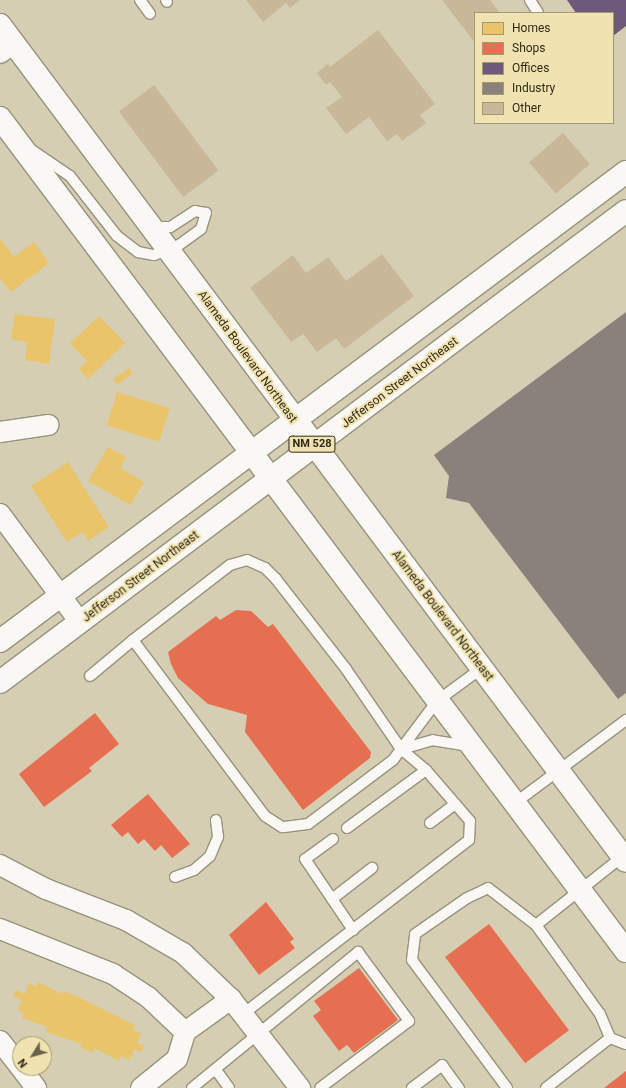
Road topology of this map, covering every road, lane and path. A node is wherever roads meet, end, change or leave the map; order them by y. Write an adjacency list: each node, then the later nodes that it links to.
1 (140, 0): 4 (lane)
2 (530, 0): 3 (lane)
3 (537, 12)
4 (150, 14)
5 (0, 25): 6 (main road, Alameda Boulevard Northeast / NM 528)
6 (7, 48): 11 (main road, Alameda Boulevard Northeast / NM 528)
7 (0, 118): 8 (main road)
8 (17, 143): 12 (lane); 17 (main road)
9 (626, 172): 13 (main road)
10 (626, 211): 16 (main road, Jefferson Street Northeast)
11 (151, 227): 12 (main road, Alameda Boulevard Northeast / NM 528); 12 (lane)
12 (168, 250): 13 (main road, Alameda Boulevard Northeast / NM 528)
13 (294, 422): 16 (main road, Alameda Boulevard Northeast / NM 528); 17 (main road)
14 (48, 425): 15 (street)
15 (0, 432)
16 (315, 448): 18 (main road, Jefferson Street Northeast); 24 (main road, Alameda Boulevard Northeast / NM 528)
17 (251, 455): 18 (main road); 20 (main road)
18 (269, 480): 21 (main road, Jefferson Street Northeast); 27 (main road)
19 (0, 514): 20 (street)
20 (60, 596): 21 (street); 23 (main road)
21 (80, 622): 26 (main road, Jefferson Street Northeast)
22 (133, 640): 25 (lane); 30 (lane); 30 (lane)
23 (0, 641)
24 (482, 668): 27 (lane); 32 (main road, Alameda Boulevard Northeast / NM 528)
25 (90, 676)
26 (0, 682)
27 (437, 701): 29 (main road); 30 (lane)
28 (626, 720): 32 (lane)
29 (472, 747): 30 (lane); 33 (main road)
30 (401, 749): 31 (lane)
31 (426, 770): 34 (lane); 37 (lane)
32 (559, 771): 33 (lane); 39 (main road, Alameda Boulevard Northeast / NM 528)
33 (515, 803): 43 (main road)
34 (455, 804): 36 (lane); 47 (lane)
35 (216, 820): 42 (lane)
36 (430, 823)
37 (347, 828)
38 (333, 839): 44 (lane)
39 (624, 859): 43 (lane)
40 (0, 865): 49 (street)
41 (372, 868): 44 (lane)
42 (175, 877)
43 (580, 890): 45 (lane); 48 (main road)
44 (332, 899): 47 (lane)
45 (536, 925): 53 (lane); 67 (lane)
46 (0, 929): 51 (street)
47 (353, 930): 50 (lane)
48 (626, 951)
49 (231, 998): 50 (street); 51 (street)
50 (244, 1014): 52 (street)
51 (186, 1032): 60 (street)
52 (260, 1034): 57 (lane); 63 (street); 64 (lane)
53 (610, 1038): 55 (lane); 68 (lane)
54 (0, 1041): 56 (street)
55 (626, 1044)
56 (12, 1056)
57 (216, 1070): 61 (lane); 62 (lane)
58 (27, 1076): 59 (street)
59 (36, 1088)
60 (141, 1088)
61 (192, 1088)
62 (230, 1088)
63 (300, 1088)
64 (320, 1088)
65 (412, 1088): 66 (lane)
66 (459, 1088)
67 (507, 1088)
68 (546, 1088)

